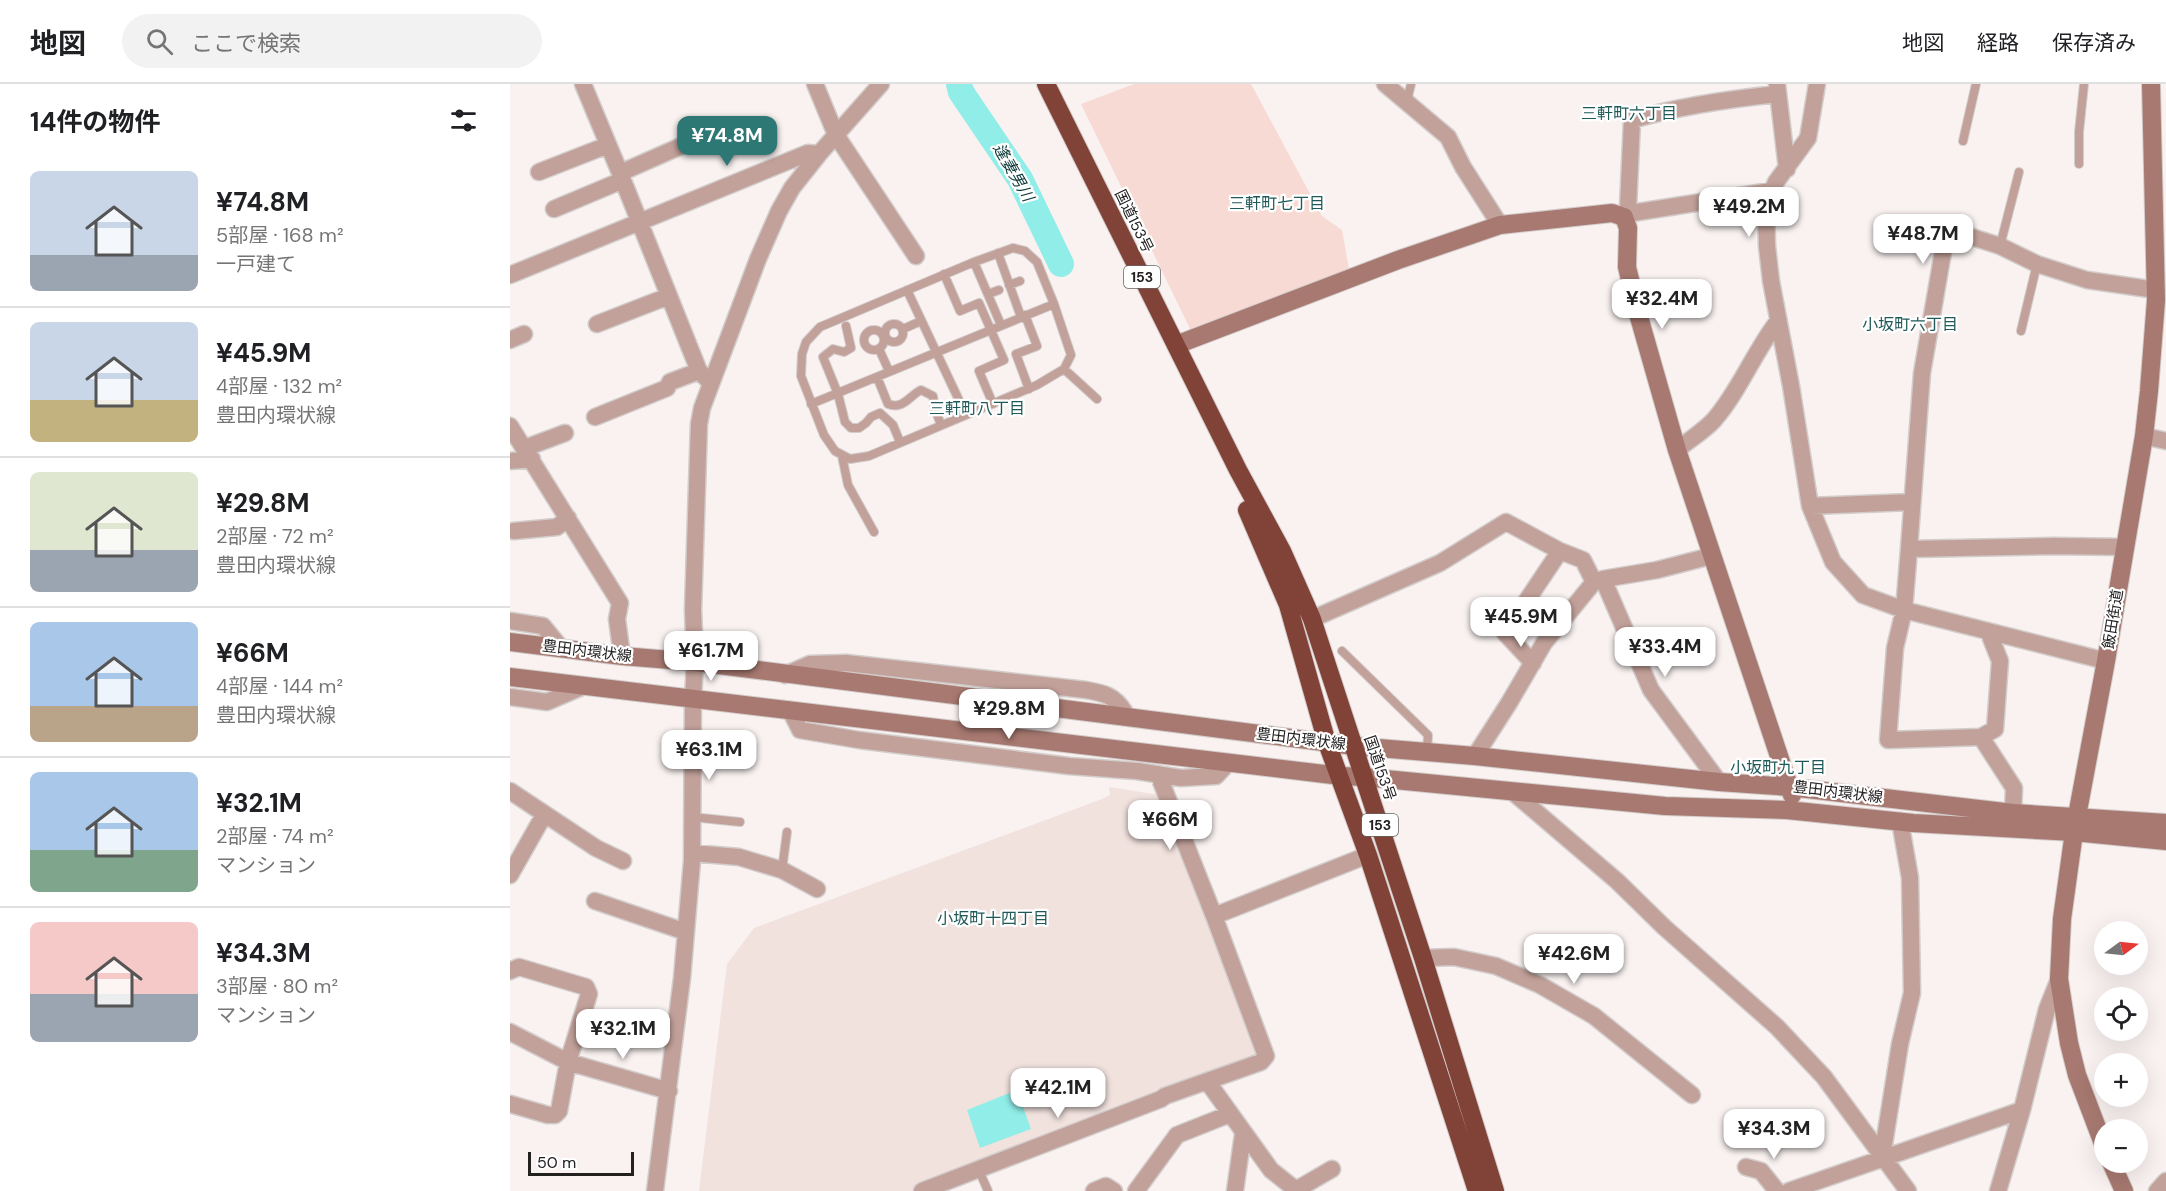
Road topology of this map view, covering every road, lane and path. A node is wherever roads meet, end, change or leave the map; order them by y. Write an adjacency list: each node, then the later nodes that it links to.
1 (583, 84): 16 (street)
2 (815, 84): 13 (street)
3 (1046, 84): 55 (highway, 国道153号 / 153)
4 (1385, 84): 12 (street)
5 (1411, 84): 12 (lane)
6 (1817, 84): 19 (street)
7 (1976, 84): 14 (lane)
8 (2084, 84): 18 (lane)
9 (2151, 84): 23 (street, 飯田街道)
10 (872, 88): 13 (street)
11 (1777, 89): 19 (street); 26 (street)
12 (1407, 101): 28 (street)
13 (836, 135): 17 (street); 31 (street)
14 (1963, 141)
15 (688, 144): 22 (street)
16 (608, 145): 20 (street); 22 (street)
17 (819, 154): 27 (street); 60 (street)
18 (2079, 164)
19 (1786, 169): 24 (street)
20 (539, 172)
21 (2019, 172): 29 (lane)
22 (622, 176): 25 (street); 27 (street)
23 (2160, 180): 40 (street, 飯田街道)
24 (1771, 191): 26 (street); 47 (street)
25 (554, 208)
26 (1624, 217): 28 (street); 75 (street)
27 (640, 222): 35 (street); 42 (street)
28 (1500, 225): 55 (street)
29 (2000, 246): 33 (street); 80 (street)
30 (998, 253): 32 (lane); 37 (lane); 43 (lane)
31 (916, 256)
32 (974, 262): 34 (lane); 41 (lane)
33 (2037, 264): 40 (street); 53 (lane)
34 (944, 274): 38 (lane); 52 (lane)
35 (510, 275)
36 (1020, 281): 37 (lane)
37 (1009, 285): 44 (lane)
38 (907, 290): 46 (lane); 65 (lane)
39 (999, 290): 41 (lane)
40 (2156, 290): 45 (street, 飯田街道)
41 (988, 294): 49 (lane)
42 (669, 296): 48 (street); 60 (street)
43 (1054, 304): 44 (lane); 58 (lane)
44 (1023, 316): 49 (lane); 62 (lane)
45 (2160, 317): 72 (street, 飯田街道)
46 (921, 321): 51 (lane); 57 (lane)
47 (1779, 321): 75 (street); 81 (street)
48 (597, 324)
49 (1000, 325): 52 (lane)
50 (846, 326): 63 (lane)
51 (903, 329): 54 (lane); 54 (lane)
52 (990, 330): 57 (lane); 66 (lane)
53 (2021, 331)
54 (884, 336): 56 (lane); 56 (lane)
55 (1176, 345): 79 (highway, 国道153号 / 153)
56 (879, 349): 59 (lane)
57 (936, 351): 59 (lane); 67 (lane)
58 (1064, 369): 62 (lane); 64 (lane)
59 (889, 371): 61 (lane)
60 (704, 376): 68 (street); 99 (street)
61 (877, 377): 63 (lane); 69 (lane)
62 (1029, 389): 66 (lane)
63 (838, 394): 65 (lane); 74 (lane)
64 (1097, 399)
65 (811, 404): 77 (lane)
66 (993, 404): 67 (lane)
67 (966, 414): 69 (lane)
68 (595, 417)
69 (941, 425): 74 (lane)
70 (510, 426): 76 (street)
71 (565, 433): 76 (street)
72 (2144, 436): 73 (street); 85 (street, 飯田街道)
73 (2166, 441)
74 (900, 442): 77 (lane)
75 (1677, 450): 88 (street)
76 (528, 454): 78 (street); 82 (street)
77 (842, 456): 84 (lane)
78 (510, 461)
79 (1238, 470): 91 (highway, 国道153号 / 153); 109 (highway, 国道153号 / 153)
80 (1912, 502): 81 (street); 86 (street)
81 (1810, 506): 90 (street)
82 (568, 518): 83 (street); 97 (street)
83 (514, 531)
84 (874, 532)
85 (2124, 547): 86 (street); 98 (street, 飯田街道)
86 (1910, 549): 90 (street)
87 (1560, 551): 89 (street); 91 (street); 100 (street)
88 (1712, 556): 89 (street); 118 (street)
89 (1598, 580): 100 (street); 117 (street)
90 (1904, 610): 93 (street); 108 (street)
91 (1312, 619): 110 (highway, 国道153号 / 153)
92 (510, 621): 95 (street)
93 (1988, 631): 98 (street); 108 (street)
94 (510, 642): 95 (street, 豊田内環状線)
95 (561, 648): 97 (street, 豊田内環状線)
96 (1342, 651): 111 (lane)
97 (622, 656): 99 (street, 豊田内環状線)
98 (2106, 661): 128 (street, 飯田街道)
99 (695, 662): 101 (street, 豊田内環状線); 105 (street)
100 (1533, 663): 112 (street)
101 (785, 675): 107 (street, 豊田内環状線); 107 (street)
102 (510, 677): 103 (street, 豊田内環状線)
103 (584, 686): 104 (street); 105 (street, 豊田内環状線)
104 (510, 697)
105 (693, 699): 106 (street, 豊田内環状線); 124 (street)
106 (790, 710): 113 (street, 豊田内環状線); 114 (street)
107 (1123, 716): 109 (street, 豊田内環状線)
108 (1981, 737): 122 (street)
109 (1327, 743): 110 (street, 豊田内環状線); 115 (highway, 国道153号 / 153)
110 (1354, 746): 111 (street, 豊田内環状線); 116 (highway, 国道153号 / 153)
111 (1426, 753): 112 (street, 豊田内環状線)
112 (1475, 756): 117 (street, 豊田内環状線)
113 (1228, 763): 114 (street); 115 (street, 豊田内環状線)
114 (1158, 774): 138 (street)
115 (1341, 776): 116 (street, 豊田内環状線); 132 (highway, 国道153号 / 153)
116 (1364, 777): 120 (street, 豊田内環状線); 140 (highway, 国道153号 / 153)
117 (1719, 782): 118 (street, 豊田内環状線)
118 (1790, 787): 121 (street); 122 (street, 豊田内環状線)
119 (510, 791): 123 (street)
120 (1514, 793): 121 (street, 豊田内環状線); 153 (street)
121 (1798, 811): 125 (street, 豊田内環状線)
122 (2013, 813): 128 (street, 豊田内環状線)
123 (544, 815): 133 (street); 135 (street)
124 (692, 817): 126 (lane); 131 (street)
125 (1900, 821): 128 (street, 豊田内環状線); 153 (street)
126 (740, 822)
127 (2166, 823): 128 (street, 豊田内環状線)
128 (2076, 824): 130 (street, 豊田内環状線); 142 (street, 飯田街道)
129 (787, 832): 134 (lane)
130 (2166, 841)
131 (692, 853): 134 (street); 139 (street)
132 (1368, 855): 138 (street); 165 (highway, 国道153号 / 153)
133 (623, 861)
134 (782, 870): 136 (street)
135 (510, 875)
136 (817, 889)
137 (595, 901): 139 (street)
138 (1214, 916): 145 (street)
139 (686, 932): 146 (street)
140 (1423, 958): 147 (street); 166 (highway, 国道153号 / 153)
141 (510, 971): 144 (street)
142 (2059, 979): 149 (street); 151 (street, 飯田街道)
143 (510, 1032): 144 (street)
144 (568, 1062): 146 (street); 148 (street)
145 (1207, 1081): 150 (street); 155 (street)
146 (669, 1091): 158 (street)
147 (1692, 1095)
148 (510, 1104)
149 (2022, 1110): 153 (street); 170 (street)
150 (1230, 1114): 152 (street); 163 (street)
151 (2094, 1120)
152 (1243, 1134): 156 (street); 164 (street)
153 (1882, 1157): 168 (street); 169 (street)
154 (1746, 1167): 167 (street)
155 (978, 1168): 159 (street); 160 (lane)
156 (1332, 1169)
157 (2116, 1173): 171 (street)
158 (655, 1191)
159 (921, 1191)
160 (988, 1191)
161 (1095, 1191): 162 (street)
162 (1114, 1191)
163 (1136, 1191)
164 (1235, 1191)
165 (1477, 1191)
166 (1495, 1191)
167 (1777, 1191)
168 (1789, 1191)
169 (1908, 1191)
170 (1998, 1191)
171 (2124, 1191)

